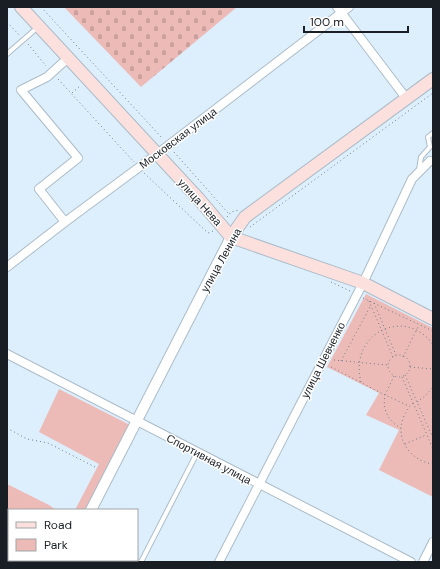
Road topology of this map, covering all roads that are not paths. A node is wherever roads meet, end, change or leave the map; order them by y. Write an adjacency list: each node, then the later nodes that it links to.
1 (22, 7): 4 (main road, улица Нева)
2 (348, 7): 3 (street, Московская улица)
3 (339, 10): 8 (street); 10 (street, Московская улица)
4 (39, 26): 5 (lane); 6 (main road, улица Нева)
5 (7, 54)
6 (68, 58): 10 (main road, улица Нева); 13 (street)
7 (433, 79): 8 (main road, улица Ленина)
8 (406, 98): 14 (main road, улица Ленина)
9 (433, 133): 12 (lane)
10 (157, 154): 13 (street, Московская улица); 14 (main road, улица Нева)
11 (431, 160): 12 (street, улица Шевченко)
12 (419, 172): 16 (street, улица Шевченко)
13 (66, 222): 15 (street, Московская улица)
14 (231, 237): 16 (main road); 19 (street, улица Ленина)
15 (7, 268)
16 (363, 283): 17 (main road); 21 (street, улица Шевченко)
17 (433, 319)
18 (7, 354): 19 (street, Спортивная улица)
19 (137, 422): 20 (street, Спортивная улица); 22 (street, улица Ленина)
20 (197, 453): 21 (street, Спортивная улица); 24 (lane)
21 (258, 485): 25 (street, улица Шевченко); 26 (street, Спортивная улица)
22 (92, 509)
23 (433, 542): 27 (street)
24 (141, 562)
25 (219, 562)
26 (410, 562)
27 (423, 562)

